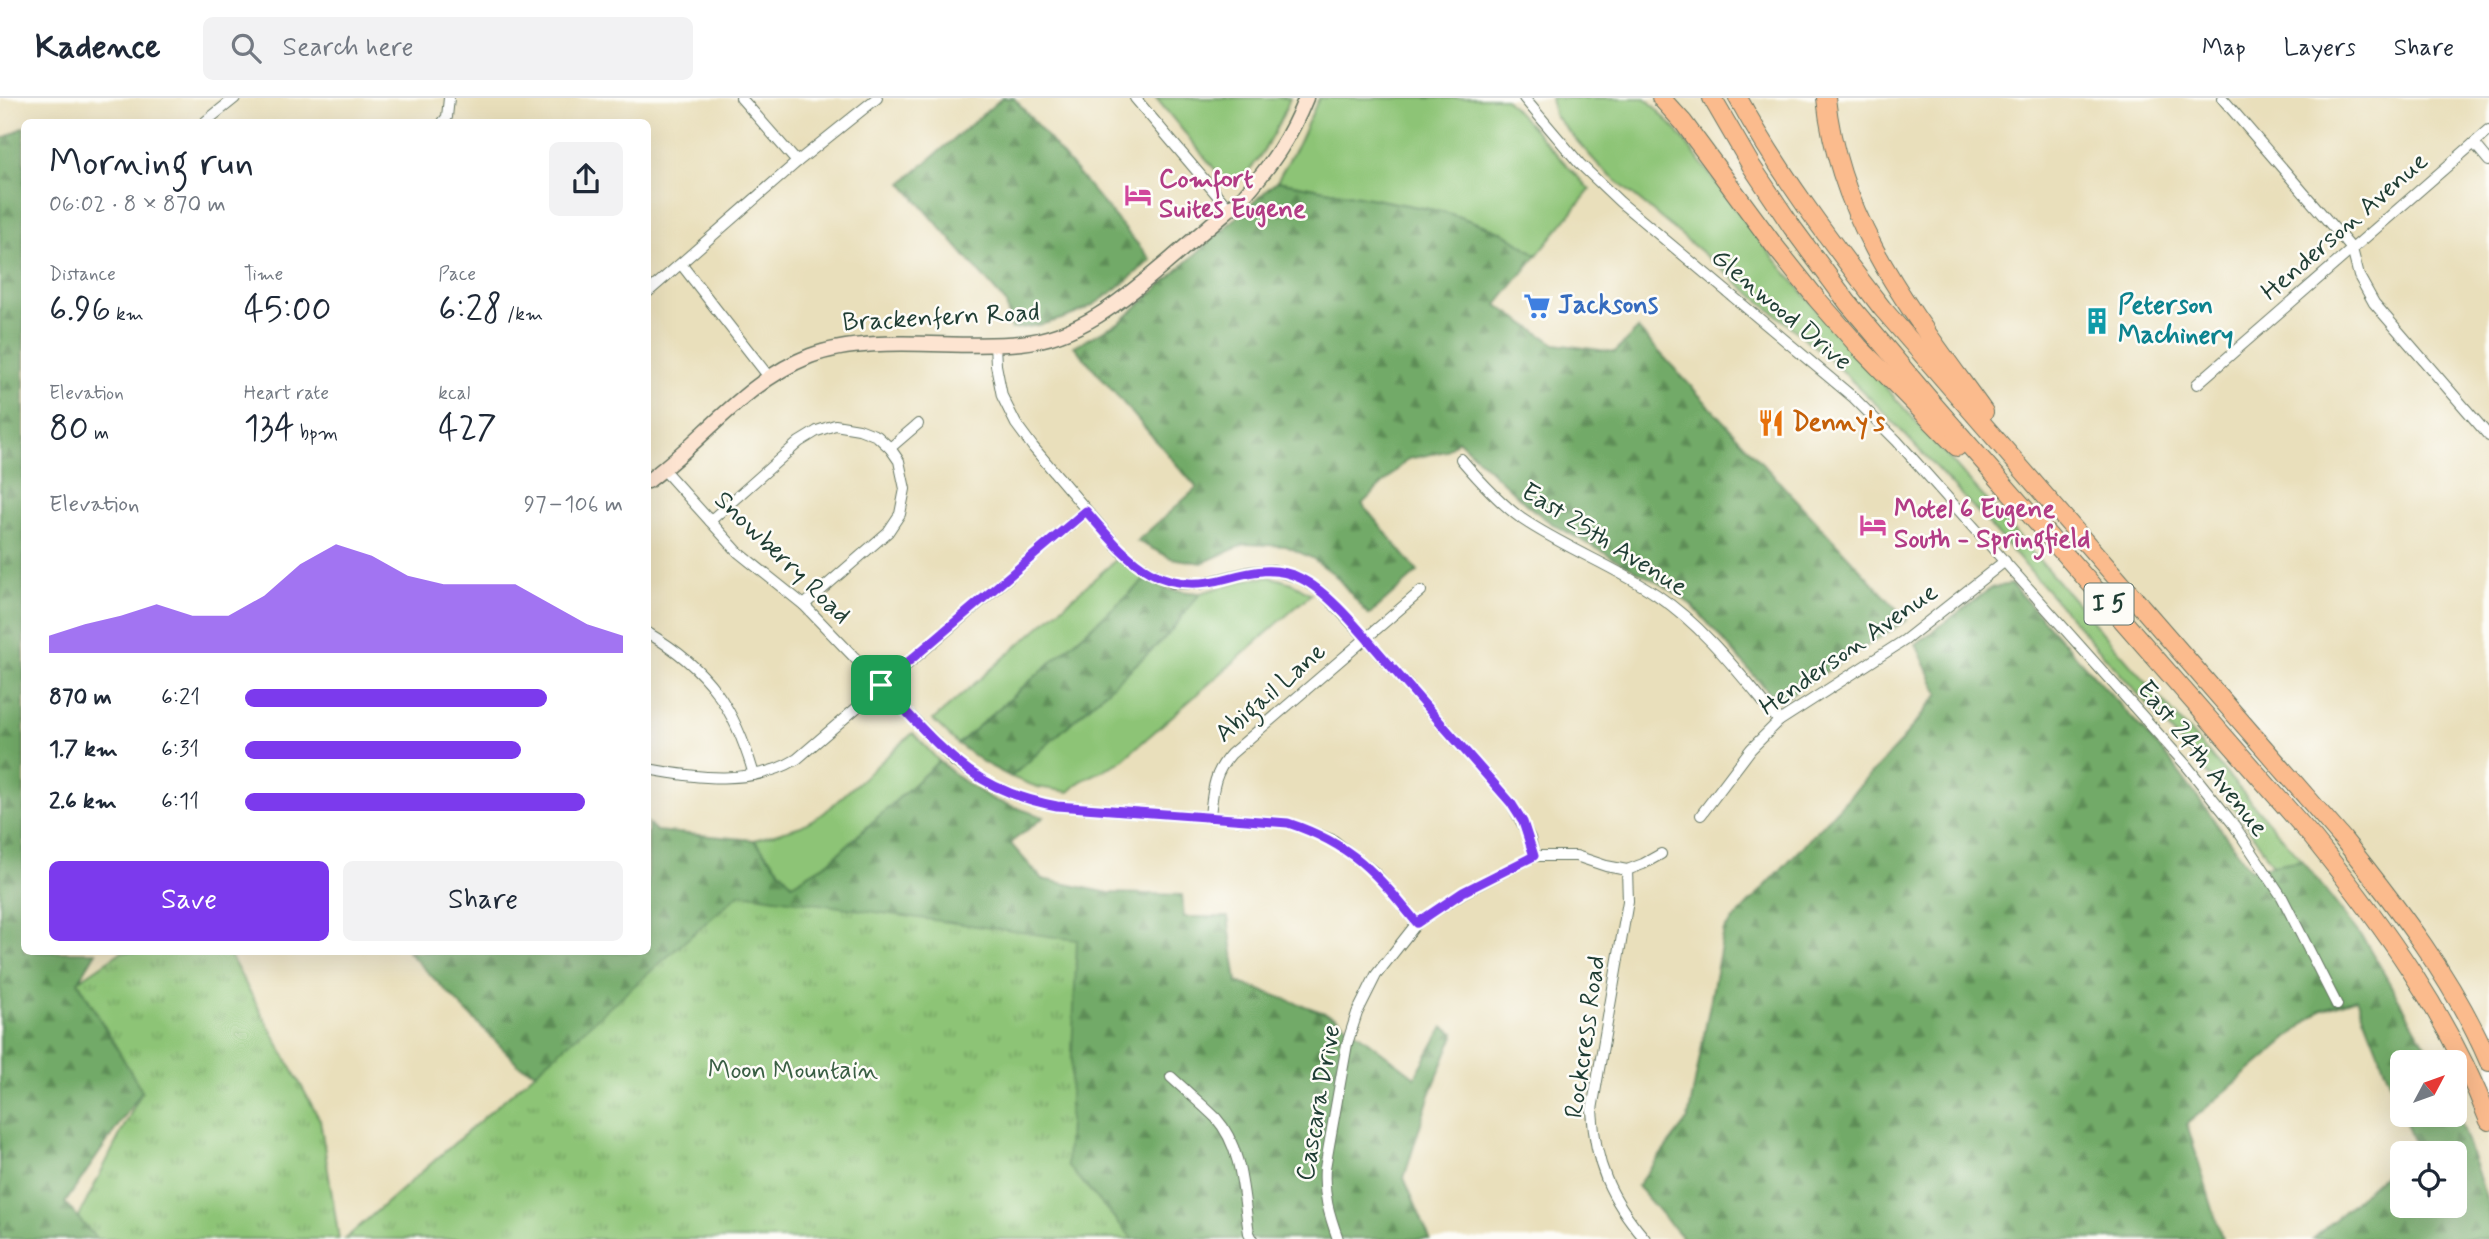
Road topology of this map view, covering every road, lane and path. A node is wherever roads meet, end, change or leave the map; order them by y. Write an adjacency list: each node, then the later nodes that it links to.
1 (235, 98): 13 (street)
2 (449, 98): 14 (street)
3 (741, 98): 18 (street)
4 (877, 98): 18 (street)
5 (1135, 98): 19 (street)
6 (1306, 98): 19 (street, Brackenfern Road)
7 (1524, 98): 36 (street, Glenwood Drive)
8 (1661, 98): 35 (highway)
9 (1712, 98): 35 (highway, I 5)
10 (1738, 98): 32 (highway, I 5)
11 (1826, 98): 32 (highway)
12 (2222, 98): 20 (street)
13 (209, 119)
14 (445, 119)
15 (2489, 130): 16 (street, Henderson Avenue)
16 (2473, 143): 17 (street); 20 (street, Henderson Avenue)
17 (2489, 161)
18 (797, 162): 21 (street)
19 (1229, 209): 23 (street, Brackenfern Road)
20 (2352, 249): 25 (street, Henderson Avenue); 27 (street)
21 (681, 264): 22 (street); 24 (street)
22 (651, 289)
23 (995, 344): 24 (street, Brackenfern Road); 33 (street)
24 (769, 377): 30 (street, Brackenfern Road)
25 (2197, 384)
26 (918, 424): 28 (street)
27 (2489, 436)
28 (890, 448): 34 (street); 38 (street)
29 (1461, 459): 42 (street, East 25th Avenue)
30 (663, 469): 31 (street, Brackenfern Road); 34 (street, Snowberry Road)
31 (651, 479)
32 (2048, 500): 52 (highway, I 5)
33 (1086, 511): 40 (street); 41 (street)
34 (710, 521): 38 (street, Snowberry Road)
35 (2037, 522): 54 (highway, I 5)
36 (2005, 561): 42 (street, Henderson Avenue); 51 (street, East 24th Avenue)
37 (1421, 591): 40 (street, Abigail Lane)
38 (804, 605): 41 (street, Snowberry Road)
39 (651, 635): 44 (street)
40 (1366, 638): 46 (street, Abigail Lane); 48 (street)
41 (881, 685): 44 (street); 46 (street, Snowberry Road)
42 (1779, 721): 45 (street, Henderson Avenue)
43 (651, 769): 44 (street)
44 (754, 775)
45 (1701, 815)
46 (1210, 816): 50 (street, Snowberry Road)
47 (1661, 853): 49 (street)
48 (1534, 856): 49 (street, Cascara Drive); 50 (street, Cascara Drive)
49 (1627, 870): 57 (street, Rockcress Road)
50 (1417, 923): 56 (street, Cascara Drive)
51 (2337, 1005)
52 (2489, 1062)
53 (1171, 1077): 55 (street)
54 (2489, 1121)
55 (1252, 1239)
56 (1338, 1239)
57 (1645, 1239)

